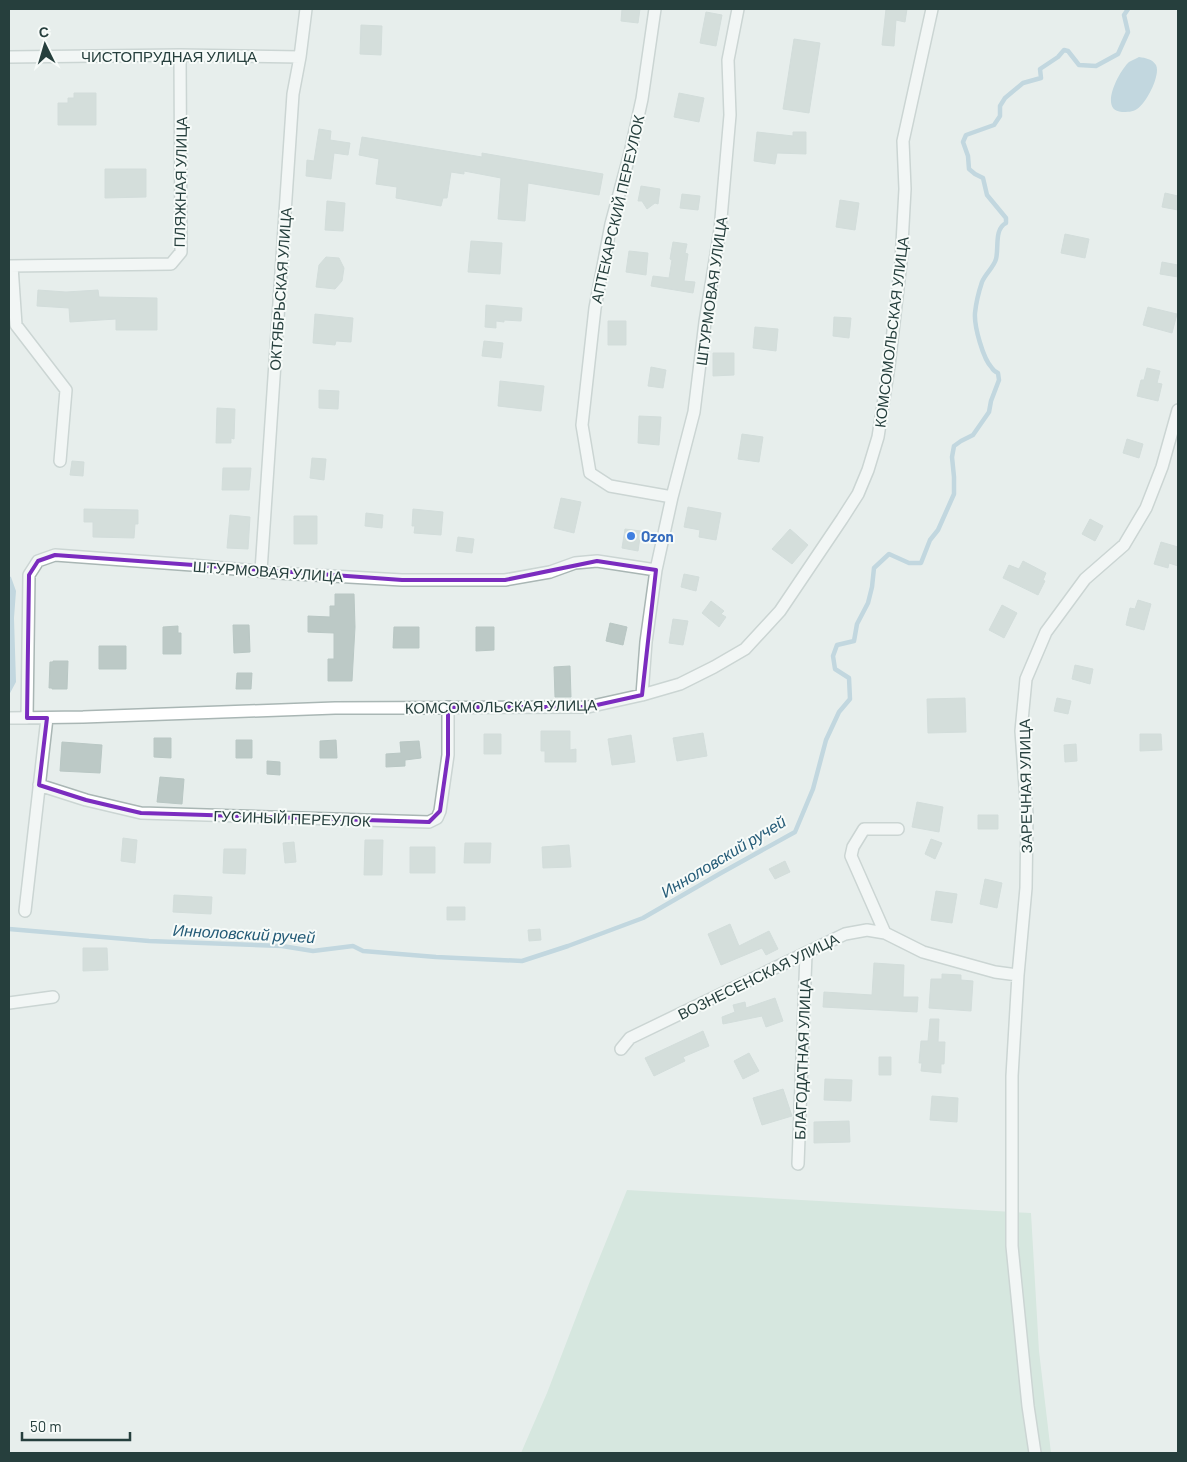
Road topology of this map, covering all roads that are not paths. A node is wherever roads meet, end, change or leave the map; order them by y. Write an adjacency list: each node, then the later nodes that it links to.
1 (306, 9): 7 (street, ОКТЯБРЬСКАЯ УЛИЦА)
2 (656, 9): 11 (street, АПТЕКАРСКИЙ ПЕРЕУЛОК)
3 (738, 9): 11 (street, ШТУРМОВАЯ УЛИЦА)
4 (932, 9): 14 (street, КОМСОМОЛЬСКАЯ УЛИЦА)
5 (180, 55): 6 (street, ЧИСТОПРУДНАЯ УЛИЦА); 7 (street, ЧИСТОПРУДНАЯ УЛИЦА); 8 (street, ПЛЯЖНАЯ УЛИЦА)
6 (9, 57)
7 (300, 57): 13 (street, ОКТЯБРЬСКАЯ УЛИЦА)
8 (11, 266): 10 (street)
9 (1178, 410): 24 (street, ЗАРЕЧНАЯ УЛИЦА)
10 (60, 461)
11 (672, 497): 12 (street, ШТУРМОВАЯ УЛИЦА)
12 (656, 570): 13 (street, ШТУРМОВАЯ УЛИЦА); 14 (street, ШТУРМОВАЯ УЛИЦА)
13 (261, 571): 17 (street, ШТУРМОВАЯ УЛИЦА)
14 (642, 695): 15 (street, КОМСОМОЛЬСКАЯ УЛИЦА)
15 (448, 707): 18 (street, КОМСОМОЛЬСКАЯ УЛИЦА); 19 (street, ГУСИНЫЙ ПЕРЕУЛОК)
16 (9, 718): 17 (street, КОМСОМОЛЬСКАЯ УЛИЦА)
17 (27, 718): 18 (street, КОМСОМОЛЬСКАЯ УЛИЦА)
18 (46, 718): 19 (street)
19 (39, 785): 21 (street)
20 (898, 830): 22 (street)
21 (25, 911)
22 (885, 933): 23 (street, ВОЗНЕСЕНСКАЯ УЛИЦА); 24 (street, ВОЗНЕСЕНСКАЯ УЛИЦА)
23 (806, 954): 27 (street, ВОЗНЕСЕНСКАЯ УЛИЦА); 28 (street, БЛАГОДАТНАЯ УЛИЦА)
24 (1018, 975): 29 (street, ЗАРЕЧНАЯ УЛИЦА)
25 (53, 997): 26 (street)
26 (9, 1003)
27 (621, 1049)
28 (798, 1164)
29 (1035, 1453)

